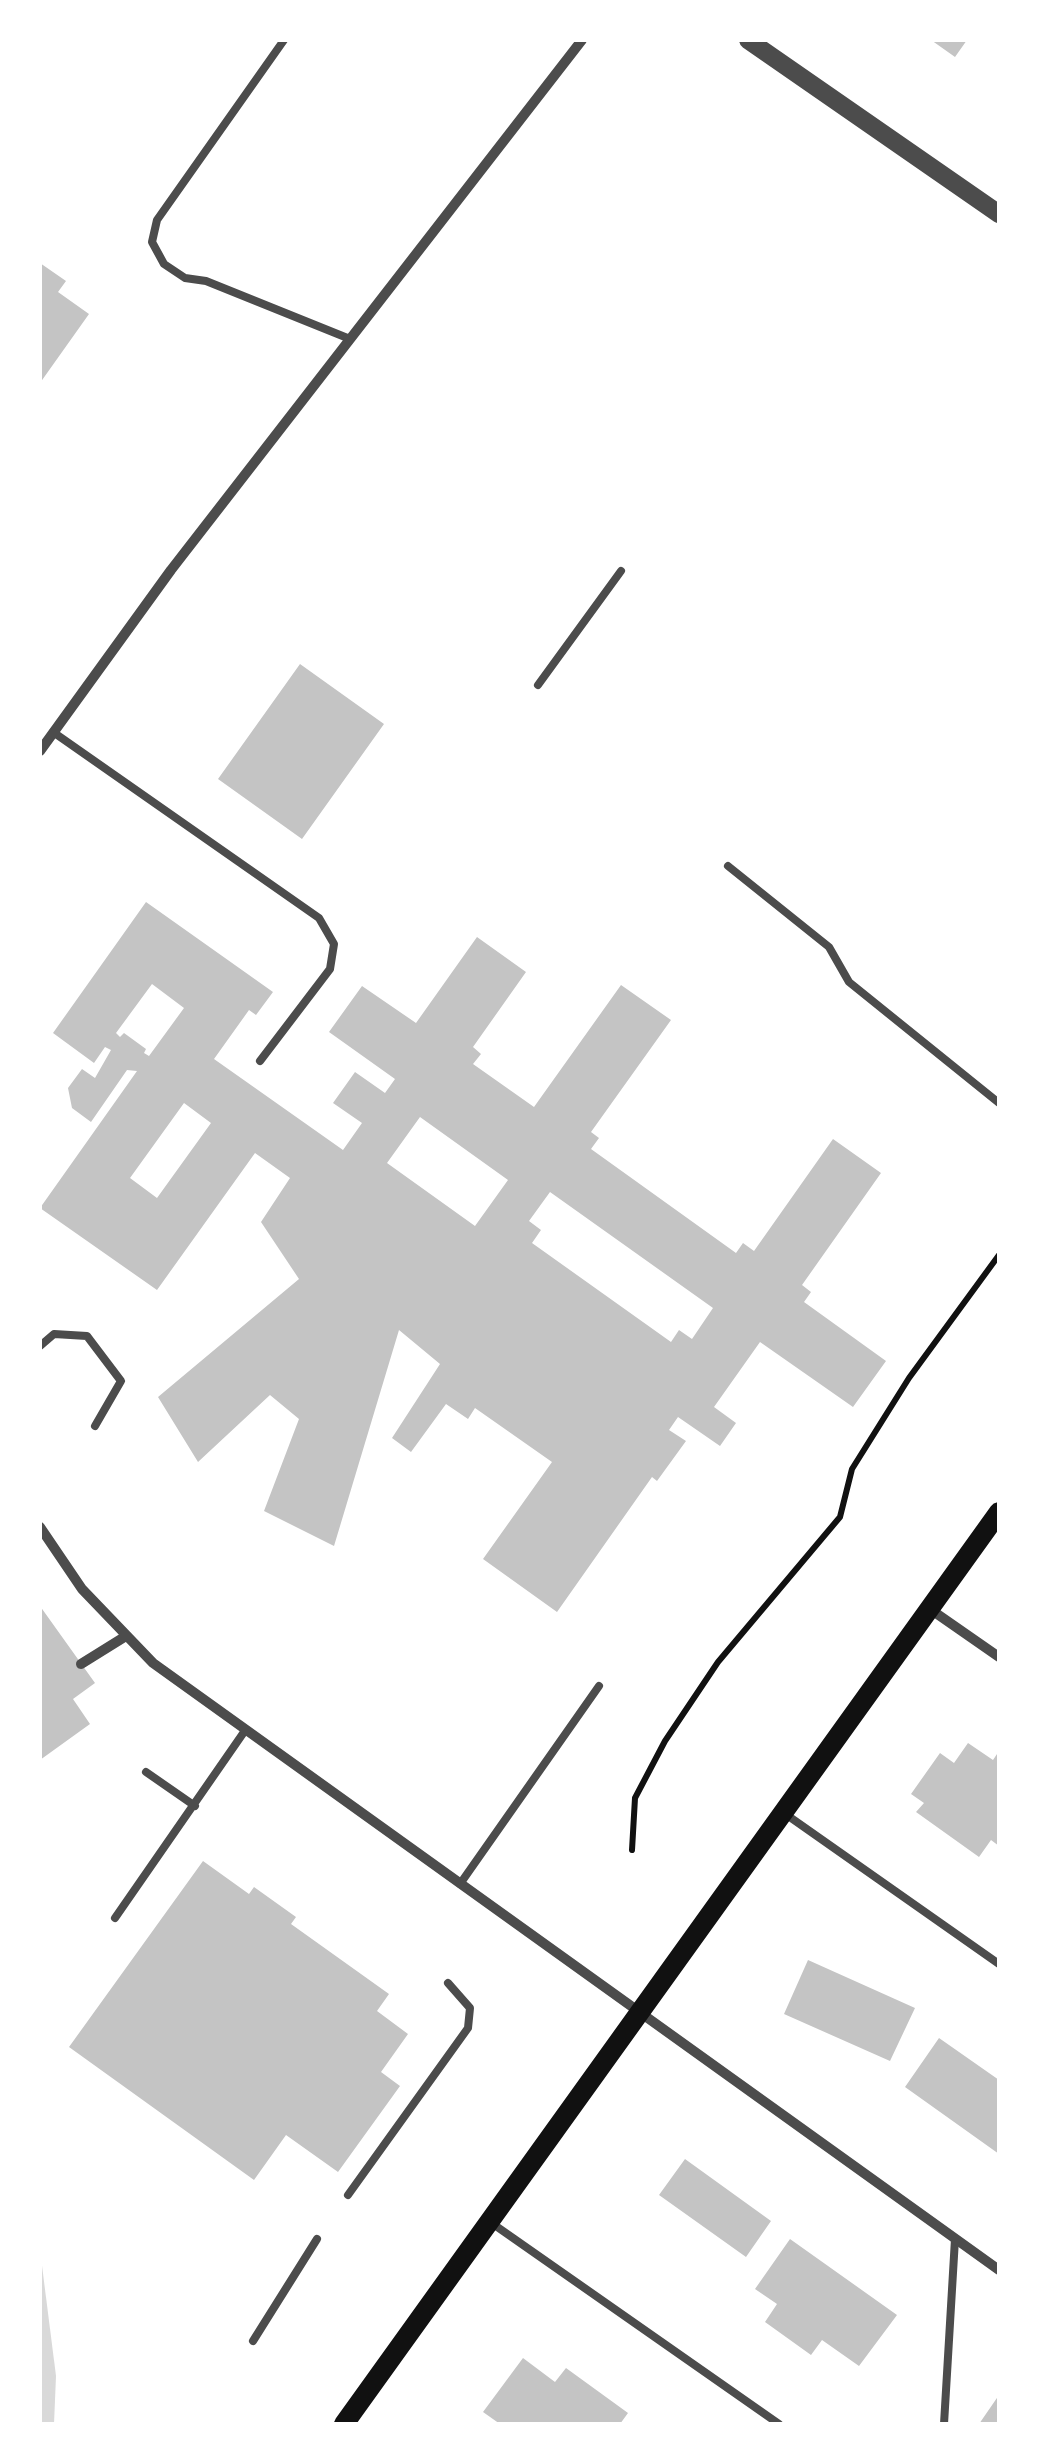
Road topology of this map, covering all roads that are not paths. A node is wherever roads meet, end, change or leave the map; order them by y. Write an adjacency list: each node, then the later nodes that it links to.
1 (284, 40): 5 (lane)
2 (582, 40): 5 (street)
3 (748, 40): 4 (street)
4 (999, 214)
5 (350, 339): 8 (street)
6 (620, 571): 7 (lane)
7 (538, 685)
8 (53, 732): 9 (street); 11 (lane)
9 (40, 750)
10 (728, 866): 12 (lane)
11 (260, 1062)
12 (999, 1103)
13 (40, 1346): 14 (lane)
14 (95, 1426)
15 (999, 1512): 17 (main road)
16 (40, 1527): 18 (street)
17 (930, 1608): 19 (street); 25 (main road)
18 (126, 1636): 20 (street); 22 (street)
19 (999, 1657)
20 (81, 1664)
21 (599, 1686): 26 (lane)
22 (244, 1732): 24 (lane); 26 (street)
23 (146, 1772): 24 (lane)
24 (194, 1806): 27 (lane)
25 (784, 1813): 28 (lane); 30 (main road)
26 (460, 1884): 30 (street)
27 (116, 1918)
28 (999, 1964)
29 (448, 1983): 31 (lane)
30 (639, 2013): 32 (main road); 34 (street)
31 (348, 2194)
32 (489, 2221): 37 (main road); 38 (lane)
33 (317, 2239): 36 (lane)
34 (954, 2239): 35 (street); 39 (lane)
35 (999, 2270)
36 (252, 2341)
37 (344, 2424)
38 (779, 2424)
39 (944, 2424)

